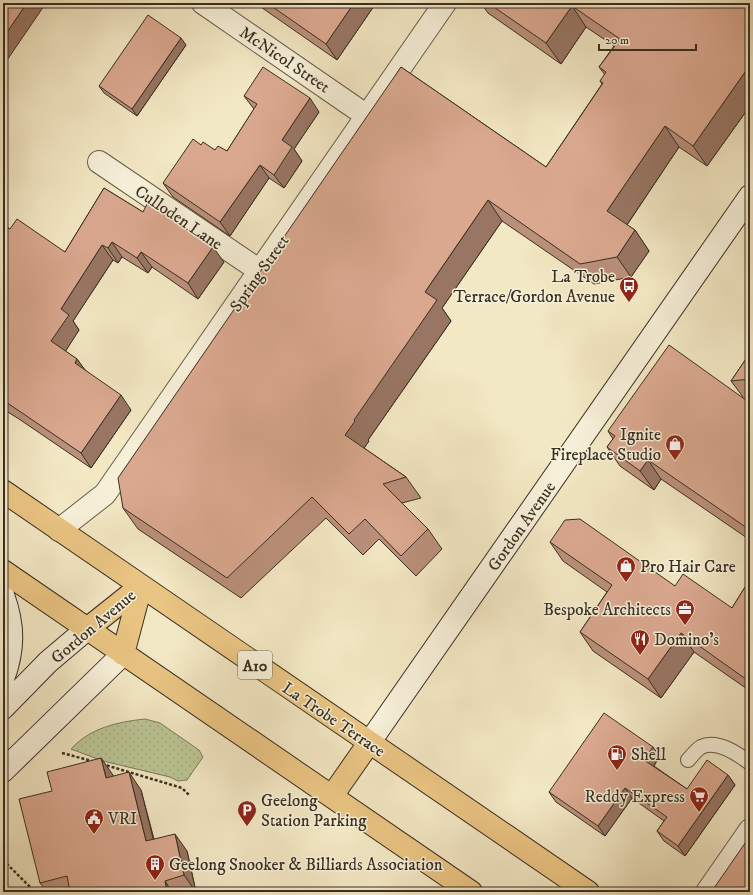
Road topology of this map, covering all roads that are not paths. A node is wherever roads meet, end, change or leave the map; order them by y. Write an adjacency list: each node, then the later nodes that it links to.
1 (203, 3): 3 (street, McNicol Street)
2 (445, 3): 3 (street, Spring Street)
3 (367, 116): 6 (street, Spring Street)
4 (99, 162): 6 (street, Culloden Lane)
5 (750, 196): 16 (street, Gordon Avenue)
6 (260, 271): 8 (street, Spring Street)
7 (3, 491): 8 (highway, La Trobe Terrace / A10)
8 (59, 530): 10 (highway, La Trobe Terrace / A10)
9 (3, 571): 12 (highway)
10 (141, 586): 12 (highway, Gordon Avenue); 13 (highway, Gordon Avenue); 16 (highway, La Trobe Terrace / A10)
11 (3, 595): 14 (street)
12 (87, 629): 13 (highway); 15 (street, Gordon Avenue)
13 (123, 654): 19 (street); 20 (highway)
14 (3, 680)
15 (3, 708)
16 (370, 743): 20 (highway, Gordon Avenue); 23 (highway, La Trobe Terrace / A10)
17 (688, 760): 18 (lane)
18 (750, 763)
19 (6, 769)
20 (332, 796): 22 (highway)
21 (750, 830): 24 (street)
22 (471, 892)
23 (588, 892)
24 (707, 892)

